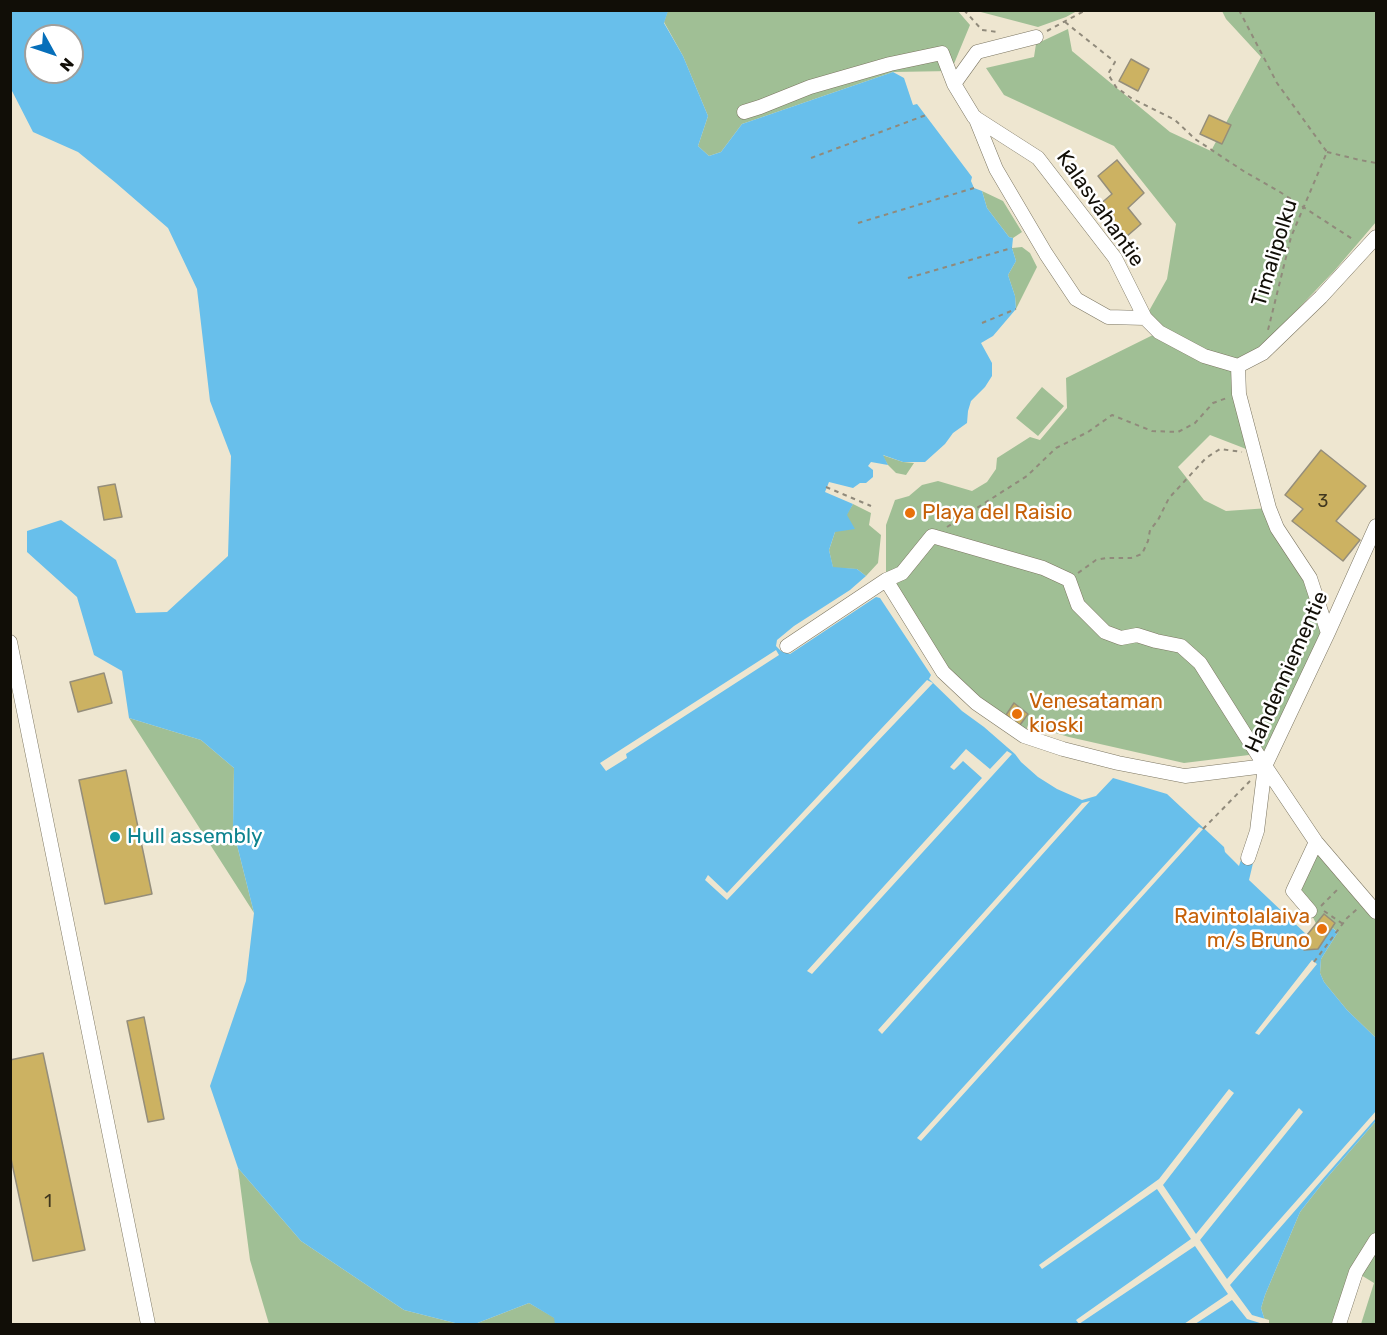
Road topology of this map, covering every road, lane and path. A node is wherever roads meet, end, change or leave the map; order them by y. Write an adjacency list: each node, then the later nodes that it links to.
1 (964, 10): 4 (path)
2 (1239, 10): 10 (path)
3 (1065, 22): 14 (path)
4 (981, 30)
5 (1036, 37): 6 (street)
6 (954, 84): 7 (street, Kalasvahantie); 9 (street, Kalasvahantie)
7 (744, 112)
8 (926, 115): 11 (path)
9 (974, 117): 20 (street, Kalasvahantie); 20 (street)
10 (1327, 152): 12 (path); 14 (path, Timalipolku)
11 (811, 158)
12 (1377, 163)
13 (975, 188): 15 (path)
14 (1304, 207): 16 (path); 22 (path, Timalipolku)
15 (858, 223)
16 (1372, 242): 22 (street)
17 (1012, 248): 18 (path)
18 (908, 278)
19 (1016, 309): 21 (path)
20 (1145, 318): 23 (street, Kalasvahantie)
21 (982, 323)
22 (1263, 353): 23 (street)
23 (1238, 366): 24 (street)
24 (1239, 394): 25 (street); 29 (path)
25 (1254, 454): 31 (path); 32 (street)
26 (826, 487): 27 (path)
27 (871, 506)
28 (1377, 526): 32 (street, Hahdenniementie)
29 (932, 536): 30 (street); 31 (street)
30 (886, 580): 34 (street); 35 (street)
31 (1069, 580): 35 (street)
32 (1328, 633): 35 (street, Hahdenniementie)
33 (10, 642): 47 (street)
34 (788, 646)
35 (1265, 766): 38 (street, Hahdenniementie); 39 (street)
36 (1249, 782): 37 (path)
37 (1203, 829)
38 (1316, 842): 40 (street, Hahdenniementie); 42 (street)
39 (1248, 858)
40 (1348, 880): 41 (street, Hahdenniementie); 44 (path)
41 (1366, 902): 43 (street, Hahdenniementie); 44 (path)
42 (1310, 910)
43 (1377, 912)
44 (1343, 924): 45 (path)
45 (1314, 962)
46 (1377, 1240): 48 (street)
47 (148, 1324)
48 (1339, 1324)

